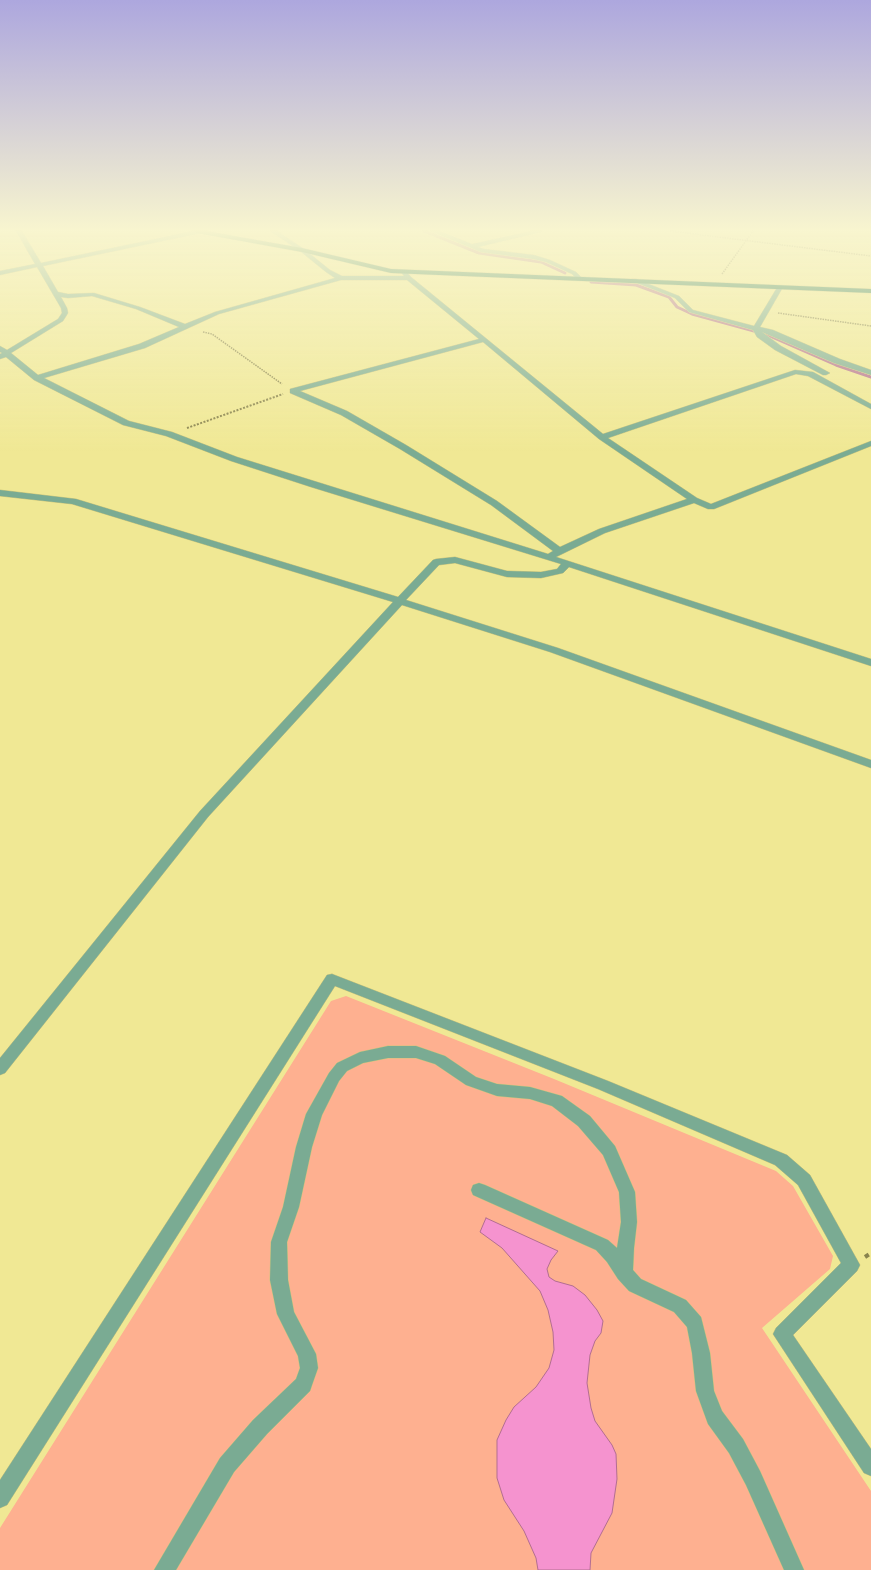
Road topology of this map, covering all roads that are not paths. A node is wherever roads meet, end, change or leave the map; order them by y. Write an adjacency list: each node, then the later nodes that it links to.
1 (62, 304): 11 (street)
2 (126, 304): 7 (street)
3 (248, 304): 7 (street)
4 (441, 304): 9 (street)
5 (684, 304): 8 (street)
6 (769, 304): 8 (street)
7 (186, 327): 13 (street)
8 (756, 328): 12 (street); 14 (street)
9 (484, 340): 16 (street); 20 (street)
10 (0, 348): 11 (street)
11 (3, 356): 13 (street)
12 (871, 373)
13 (37, 378): 21 (street)
14 (855, 398): 15 (street); 16 (street)
15 (871, 407)
16 (602, 437): 19 (street)
17 (871, 443): 19 (street)
18 (0, 493): 23 (street)
19 (694, 500): 20 (street)
20 (560, 551): 21 (street)
21 (549, 557): 22 (street)
22 (567, 563): 23 (street); 24 (street)
23 (399, 601): 25 (street); 26 (street)
24 (871, 663)
25 (871, 764)
26 (0, 1069)
27 (479, 1190): 28 (street)
28 (624, 1273): 31 (street); 32 (street)
29 (871, 1466): 30 (street)
30 (0, 1498)
31 (164, 1570)
32 (794, 1570)

